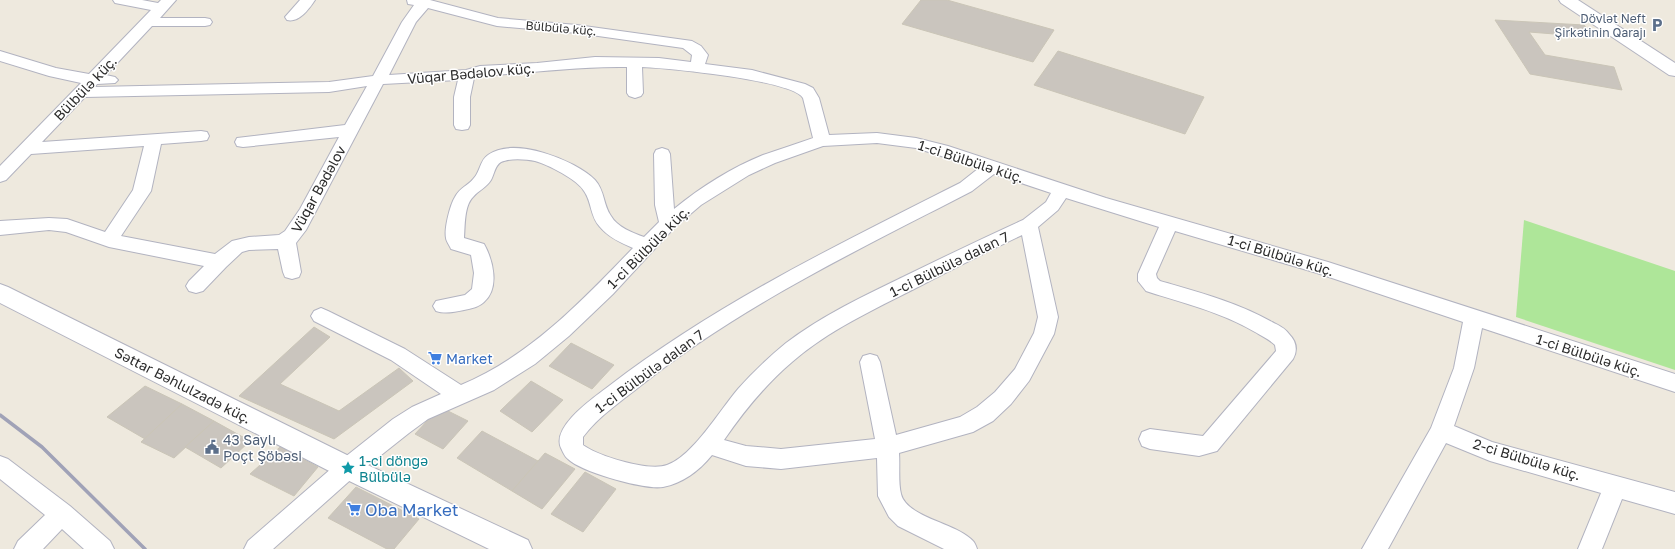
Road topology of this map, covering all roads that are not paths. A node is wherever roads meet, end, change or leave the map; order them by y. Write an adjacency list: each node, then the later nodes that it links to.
1 (120, 0): 6 (street)
2 (308, 0): 7 (street)
3 (408, 0): 5 (street, Bülbülə küç.)
4 (1567, 0): 13 (main road)
5 (425, 3): 12 (street, Bülbülə küç.); 16 (street, Vüqar Bədəlov)
6 (165, 4): 8 (street, Bülbülə küç.)
7 (292, 17)
8 (149, 22): 9 (street); 15 (street, Bülbülə küç.)
9 (204, 22)
10 (0, 56): 15 (street)
11 (634, 62): 12 (street, Vüqar Bədəlov küç.); 14 (street, Vüqar Bədəlov küç.); 18 (street)
12 (697, 67): 24 (street, Vüqar Bədəlov küç.)
13 (1675, 71)
14 (467, 75): 16 (street, Vüqar Bədəlov küç.); 19 (street)
15 (92, 80): 16 (street); 17 (street, Bülbülə küç.)
16 (377, 80): 17 (street, Vüqar Bədəlov küç.); 20 (street, Vüqar Bədəlov)
17 (80, 92): 25 (street, Bülbülə küç.)
18 (635, 93)
19 (462, 125)
20 (350, 130): 23 (street); 35 (street, Vüqar Bədəlov)
21 (201, 136): 22 (street)
22 (154, 140): 25 (street); 34 (street)
23 (243, 142)
24 (822, 142): 27 (street, 1-ci Bülbülə küç.); 30 (street, 1-ci Bülbülə küç.)
25 (26, 149): 28 (street, Bülbülə küç.)
26 (662, 154): 30 (street)
27 (992, 166): 29 (street, 1-ci Bülbülə küç.); 49 (street, 1-ci Bülbülə dalan 7)
28 (0, 176)
29 (1061, 191): 31 (street, 1-ci Bülbülə küç.); 32 (street, 1-ci Bülbülə dalan 7)
30 (668, 223): 36 (street, 1-ci Bülbülə küç.)
31 (1170, 223): 43 (street, 1-ci Bülbülə küç.); 48 (street)
32 (1029, 225): 49 (street, 1-ci Bülbülə dalan 7); 50 (street)
33 (0, 228): 34 (street)
34 (109, 240): 37 (street)
35 (286, 241): 37 (street, Vüqar Bədəlov); 38 (street)
36 (647, 246): 41 (street); 46 (street, 1-ci Bülbülə küç.)
37 (219, 262): 39 (street, Vüqar Bədəlov)
38 (292, 272)
39 (196, 286)
40 (0, 293): 52 (main road, Səttar Bəhlulzadə küç.)
41 (443, 306)
42 (322, 316): 46 (street)
43 (1474, 318): 45 (street, 1-ci Bülbülə küç.); 47 (street)
44 (870, 362): 50 (street)
45 (1675, 383)
46 (460, 395): 52 (street, 1-ci Bülbülə küç.)
47 (1440, 431): 53 (street, 2-ci Bülbülə küç.); 61 (street)
48 (1150, 439)
49 (707, 444): 50 (street)
50 (888, 447): 60 (street)
51 (0, 466): 55 (street)
52 (348, 468): 58 (street, 1-ci Bülbülə küç.); 59 (main road, Səttar Bəhlulzadə küç.)
53 (1614, 485): 54 (street, 2-ci Bülbülə küç.); 62 (street)
54 (1675, 503)
55 (62, 514): 56 (street); 57 (street)
56 (26, 549)
57 (102, 549)
58 (256, 549)
59 (518, 549)
60 (965, 549)
61 (1374, 549)
62 (1590, 549)

